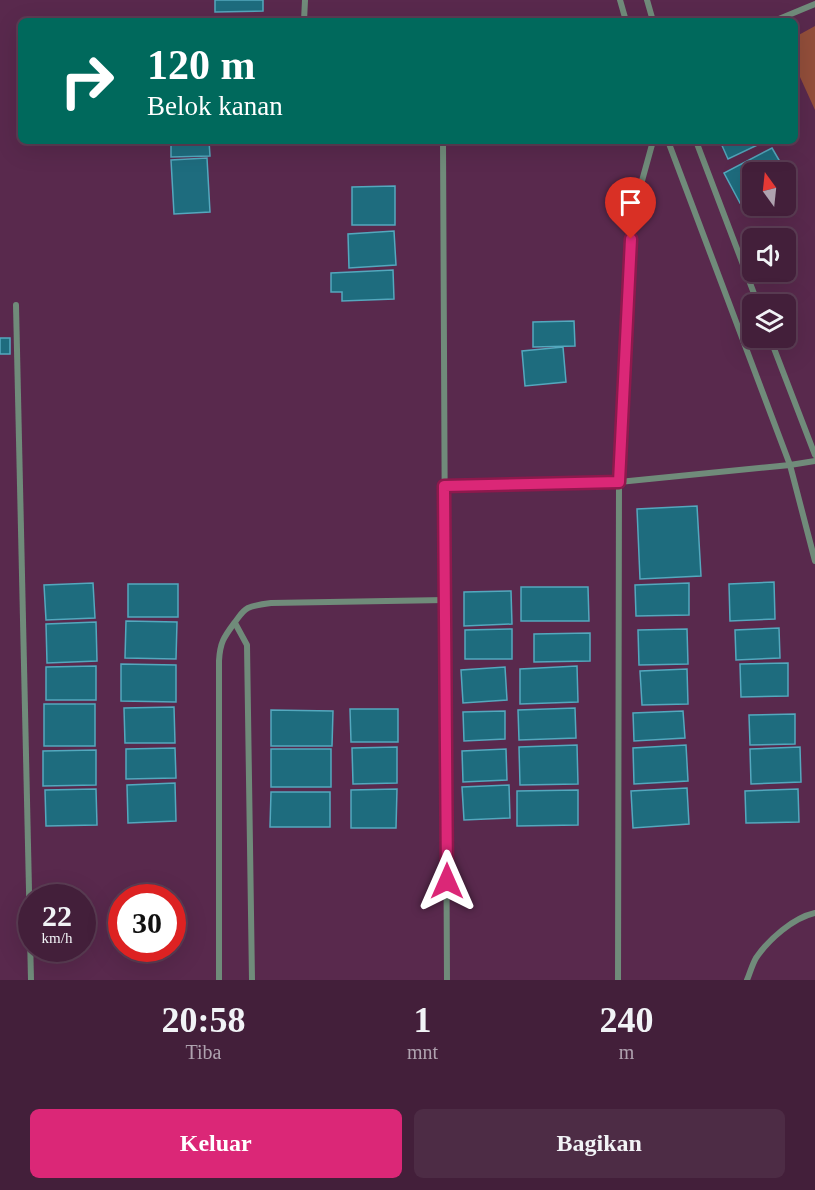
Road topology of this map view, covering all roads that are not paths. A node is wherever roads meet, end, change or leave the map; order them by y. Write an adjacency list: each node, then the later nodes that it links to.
1 (305, 0): 5 (street)
2 (620, 0): 6 (street)
3 (646, 0): 7 (street)
4 (815, 4): 8 (street)
5 (304, 18)
6 (625, 18)
7 (652, 18)
8 (781, 18)
9 (443, 144): 20 (street)
10 (652, 144): 19 (street)
11 (669, 144): 18 (street)
12 (697, 144): 13 (street)
13 (754, 294)
14 (16, 305): 25 (street)
15 (774, 348): 16 (street)
16 (815, 455)
17 (815, 461): 18 (street)
18 (790, 465): 19 (street); 21 (street)
19 (619, 482): 20 (street); 29 (street)
20 (444, 486): 22 (street)
21 (815, 561)
22 (445, 600): 23 (street); 28 (street)
23 (235, 622): 26 (street); 27 (street)
24 (815, 913): 30 (street)
25 (31, 980)
26 (219, 980)
27 (252, 980)
28 (447, 980)
29 (618, 980)
30 (747, 980)

